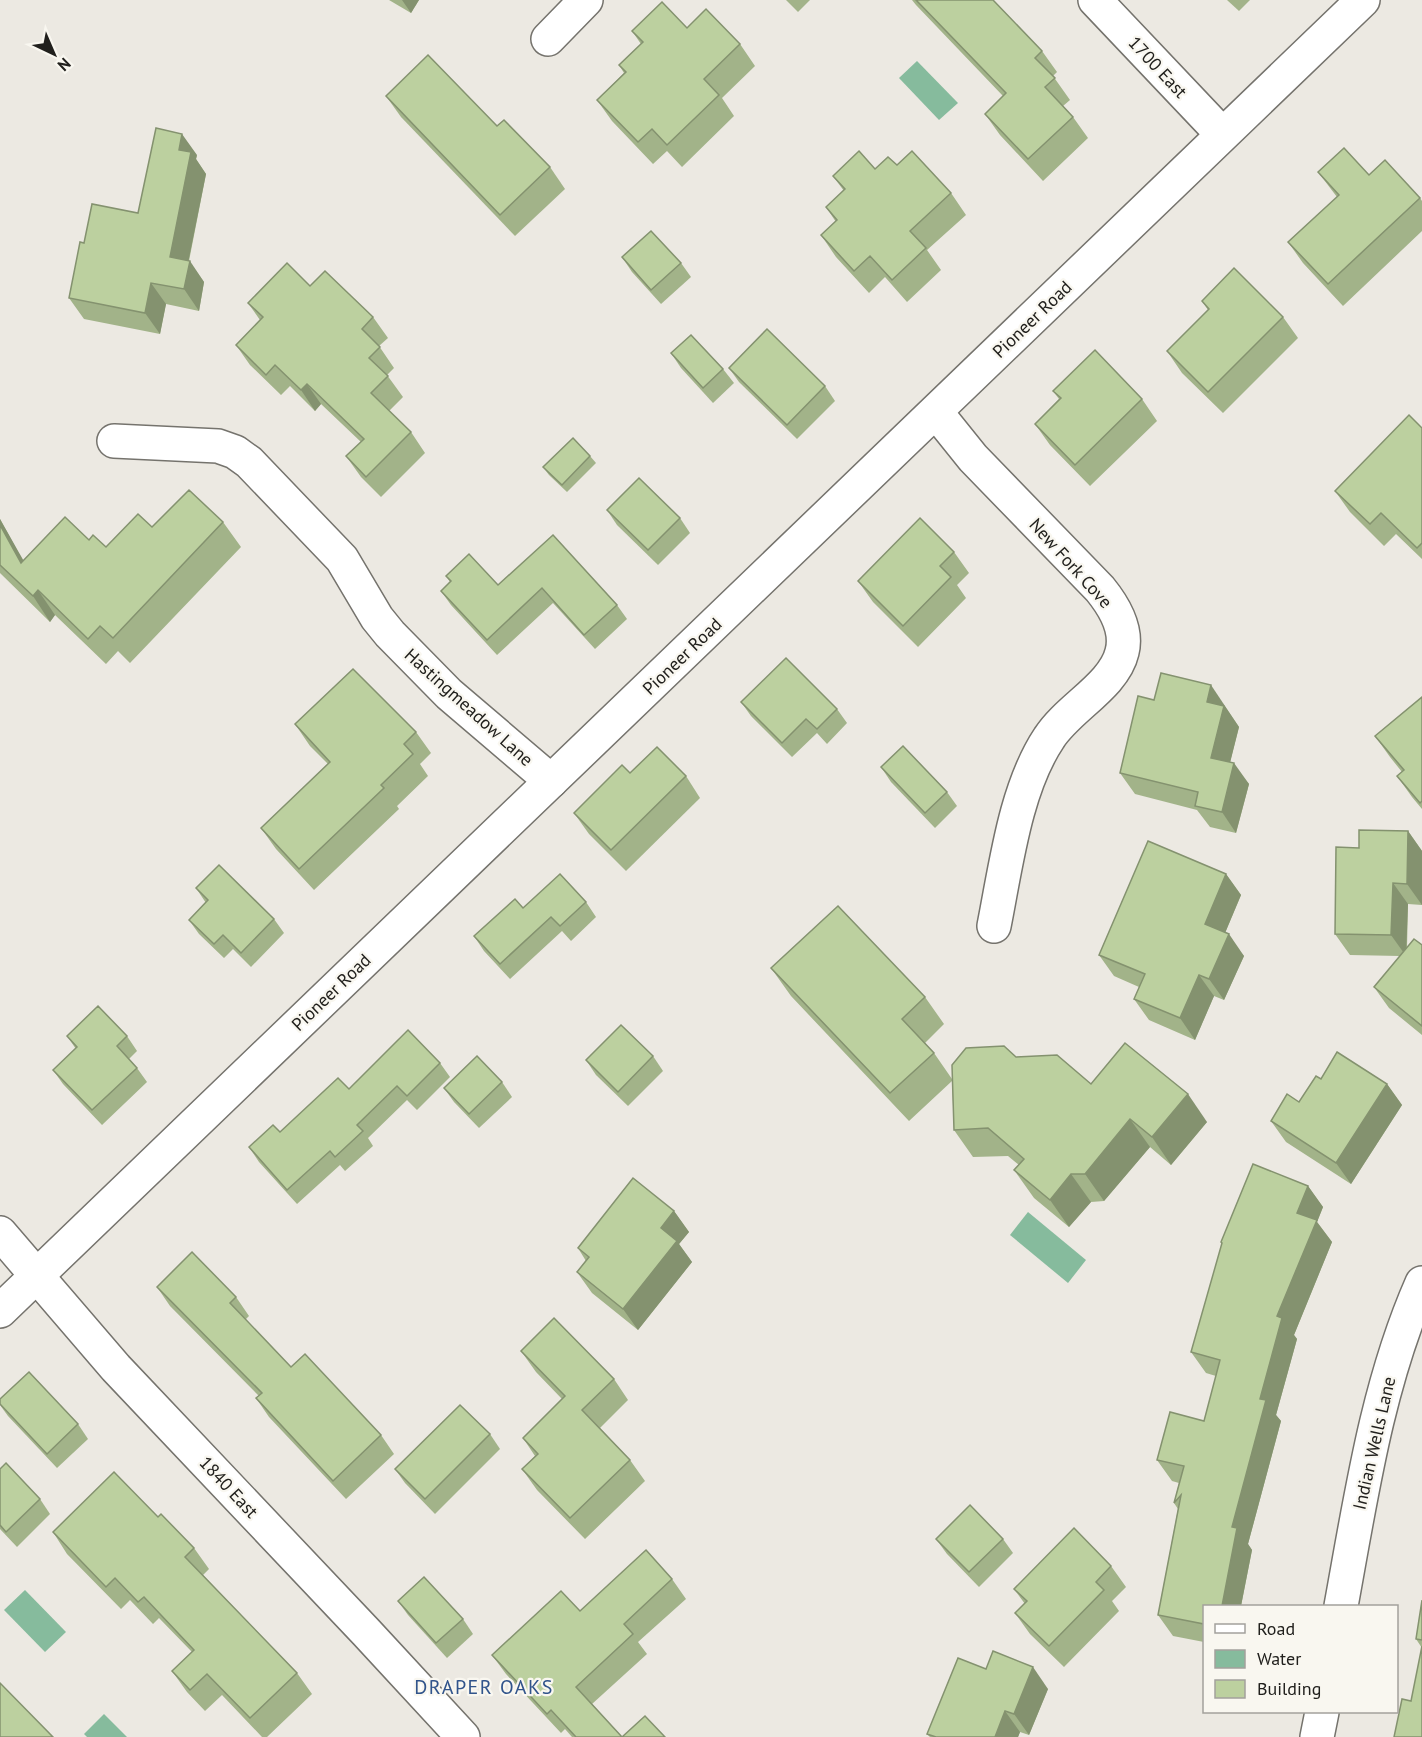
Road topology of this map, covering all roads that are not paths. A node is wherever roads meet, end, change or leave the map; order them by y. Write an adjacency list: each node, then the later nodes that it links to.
1 (586, 0): 4 (street)
2 (1095, 0): 5 (street, 1700 East)
3 (1363, 0): 5 (street, Pioneer Road)
4 (548, 39)
5 (1222, 134): 6 (street, Pioneer Road)
6 (936, 412): 8 (street, Pioneer Road); 9 (street, New Fork Cove)
7 (114, 441): 8 (street, Hastingmeadow Lane)
8 (551, 781): 11 (street, Pioneer Road)
9 (994, 926)
10 (0, 1233): 11 (street, 1840 East)
11 (36, 1275): 13 (street, Pioneer Road); 16 (street, 1840 East)
12 (1422, 1283): 14 (street, Indian Wells Lane)
13 (0, 1311)
14 (1341, 1605)
15 (1322, 1713): 17 (street)
16 (463, 1737)
17 (1317, 1737)

